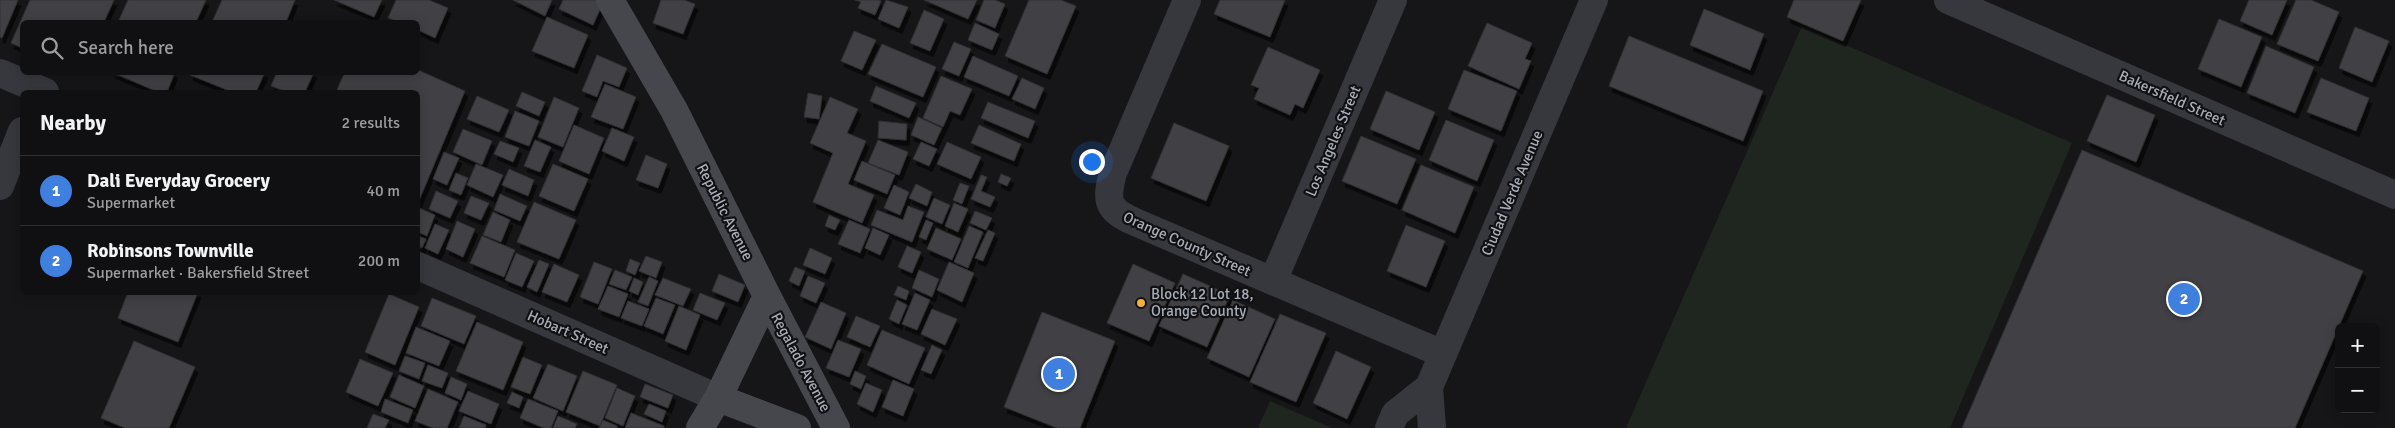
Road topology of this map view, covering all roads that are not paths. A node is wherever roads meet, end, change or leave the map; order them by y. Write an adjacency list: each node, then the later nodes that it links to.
1 (610, 0): 13 (main road, Republic Avenue)
2 (1187, 0): 12 (street, Orange County Street)
3 (1393, 0): 12 (street, Los Angeles Street)
4 (1594, 0): 14 (street, Ciudad Verde Avenue)
5 (1948, 0): 10 (street, Bakersfield Street)
6 (0, 73): 7 (street)
7 (37, 90)
8 (20, 137): 9 (street)
9 (0, 186)
10 (2395, 196)
11 (420, 267): 16 (street, Hobart Street)
12 (1272, 281): 14 (street, Orange County Street)
13 (767, 296): 16 (main road); 19 (main road, Regalado Avenue)
14 (1443, 354): 15 (street, Ciudad Verde Avenue)
15 (1429, 386): 20 (street, Ciudad Verde Avenue); 21 (street, Ciudad Verde Avenue)
16 (718, 398): 17 (main road); 18 (main road)
17 (700, 428)
18 (797, 428)
19 (836, 428)
20 (1389, 428)
21 (1432, 428)

